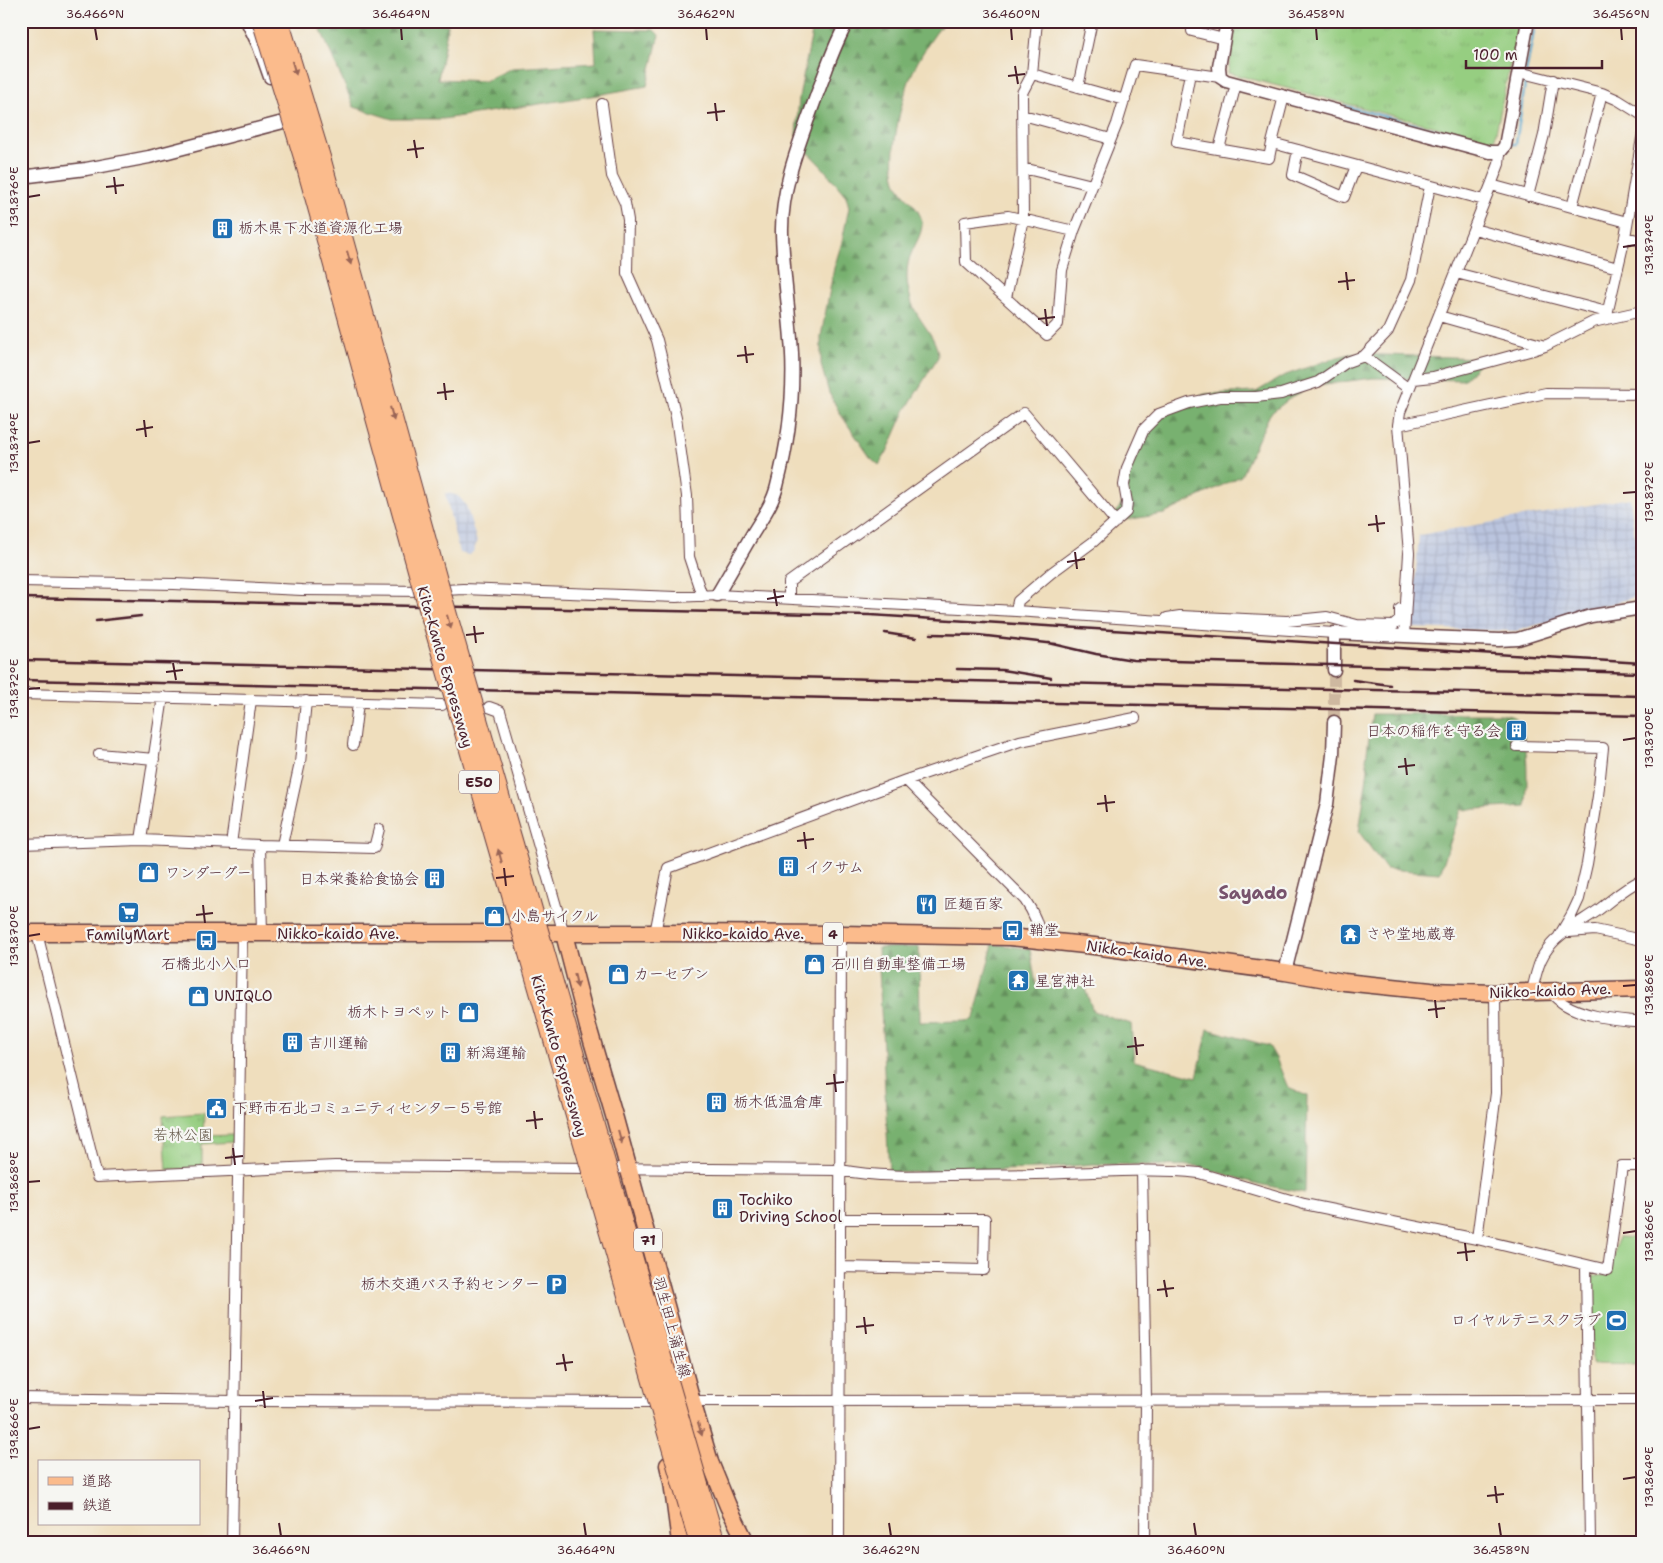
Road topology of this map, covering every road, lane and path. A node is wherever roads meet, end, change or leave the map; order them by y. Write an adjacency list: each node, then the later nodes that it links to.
1 (247, 21): 24 (street)
2 (262, 21): 127 (highway, Kita-Kanto Expressway / E50, one-way to 2, bridge)
3 (280, 21): 128 (highway, Kita-Kanto Expressway / E50, one-way to 128, bridge)
4 (848, 21): 62 (street)
5 (1037, 21): 13 (street)
6 (1092, 21): 17 (street)
7 (1194, 21): 10 (street)
8 (1227, 21): 10 (street)
9 (1528, 21): 11 (street)
10 (1224, 39): 14 (street)
11 (1519, 72): 15 (street); 30 (street)
12 (1190, 73): 14 (street); 20 (street); 28 (street)
13 (1032, 74): 17 (street); 22 (street)
14 (1220, 77): 16 (street)
15 (1553, 80): 18 (street); 37 (street)
16 (1236, 84): 19 (street); 28 (street)
17 (1078, 87): 20 (street)
18 (1602, 93): 23 (street); 39 (street)
19 (1284, 96): 27 (street); 30 (street)
20 (1125, 100): 26 (street)
21 (602, 104): 63 (street)
22 (1023, 115): 26 (street); 32 (street)
23 (1642, 115)
24 (287, 121): 33 (street); 61 (street)
25 (1642, 138): 41 (street)
26 (1110, 139): 34 (street)
27 (1272, 143): 28 (street); 29 (street)
28 (1219, 149)
29 (1298, 150): 31 (street); 31 (street)
30 (1500, 152): 36 (street)
31 (1356, 166): 35 (street)
32 (1023, 168): 34 (street); 40 (street)
33 (21, 177)
34 (1092, 185): 43 (street)
35 (1430, 186): 38 (street); 53 (street)
36 (1491, 186): 37 (street); 38 (street)
37 (1528, 196): 39 (street)
38 (1484, 200): 42 (street)
39 (1572, 207): 41 (street)
40 (1024, 219): 43 (street); 48 (street); 48 (street)
41 (1627, 222): 44 (street)
42 (1474, 229): 46 (street); 47 (street)
43 (1074, 231): 48 (street)
44 (1625, 237): 45 (street); 46 (street)
45 (1642, 240)
46 (1618, 268): 51 (street)
47 (1456, 273): 50 (street); 51 (street)
48 (1006, 298)
49 (1642, 311): 51 (street)
50 (1439, 316): 52 (street); 54 (street)
51 (1606, 316): 52 (street)
52 (1545, 346): 54 (street)
53 (1364, 356): 55 (street); 58 (street)
54 (1414, 379): 55 (street)
55 (1410, 389): 57 (street)
56 (1642, 394): 57 (street)
57 (1398, 425): 59 (street)
58 (1116, 522): 64 (street); 66 (street)
59 (1407, 533): 67 (street); 69 (street)
60 (21, 581): 61 (street)
61 (419, 590): 63 (street)
62 (717, 595): 63 (street); 64 (street)
63 (702, 596)
64 (789, 599): 66 (street)
65 (1642, 608): 69 (street)
66 (1016, 611): 67 (street)
67 (1152, 621): 68 (street)
68 (1334, 633): 69 (street); 70 (street)
69 (1404, 636)
70 (1334, 670)
71 (21, 694): 72 (street)
72 (163, 697): 73 (street); 83 (street)
73 (251, 700): 74 (street); 88 (street)
74 (306, 702): 75 (street); 90 (street)
75 (358, 703): 76 (street); 80 (street)
76 (442, 704)
77 (489, 707): 97 (street)
78 (1135, 718): 84 (street)
79 (1334, 722): 102 (street)
80 (353, 745)
81 (1517, 746): 99 (street)
82 (99, 754): 83 (street)
83 (154, 759): 86 (street)
84 (906, 780): 93 (street); 100 (street)
85 (379, 829): 90 (street)
86 (142, 840): 87 (street); 88 (street)
87 (21, 844)
88 (231, 844): 89 (street)
89 (260, 845): 90 (street); 95 (street)
90 (282, 845)
91 (1642, 880): 99 (street)
92 (29, 933): 94 (main road, Nikko-kaido Ave. / 4); 110 (street)
93 (655, 933): 97 (main road, Nikko-kaido Ave. / 4); 98 (main road, Nikko-kaido Ave. / 4)
94 (242, 934): 95 (main road, Nikko-kaido Ave. / 4); 110 (street)
95 (262, 934): 96 (main road, Nikko-kaido Ave. / 4)
96 (521, 934): 97 (main road, Nikko-kaido Ave. / 4); 109 (main road)
97 (564, 934): 108 (main road, 羽生田上蒲生線 / 71, one-way to 108)
98 (840, 934): 100 (main road, Nikko-kaido Ave. / 4); 111 (street)
99 (1562, 934): 101 (street); 104 (street)
100 (1040, 940): 102 (main road, Nikko-kaido Ave. / 4)
101 (1642, 940)
102 (1285, 972): 105 (main road, Nikko-kaido Ave. / 4)
103 (1642, 989): 104 (main road, Nikko-kaido Ave. / 4)
104 (1540, 991): 105 (main road, Nikko-kaido Ave. / 4); 106 (street)
105 (1495, 993): 114 (street)
106 (1642, 1022)
107 (1642, 1166): 115 (street)
108 (628, 1167): 109 (street); 111 (street); 122 (main road, 羽生田上蒲生線 / 71)
109 (581, 1168): 110 (street); 124 (main road)
110 (239, 1169): 121 (street)
111 (840, 1170): 112 (street); 113 (street)
112 (1142, 1170): 114 (street); 118 (street)
113 (840, 1218): 116 (street); 116 (street)
114 (1477, 1240): 115 (street)
115 (1586, 1265): 119 (street)
116 (840, 1267): 123 (street)
117 (21, 1398): 121 (street)
118 (1146, 1400): 119 (street); 123 (street); 131 (street)
119 (1588, 1400): 120 (street); 132 (street)
120 (1642, 1400)
121 (236, 1401): 124 (street); 125 (street)
122 (692, 1401): 123 (street); 124 (street); 129 (main road, 羽生田上蒲生線 / 71, one-way to 129)
123 (839, 1401): 130 (street)
124 (651, 1402): 126 (main road)
125 (232, 1542)
126 (680, 1542)
127 (699, 1542)
128 (715, 1542)
129 (746, 1542)
130 (839, 1542)
131 (1144, 1542)
132 (1590, 1542)

